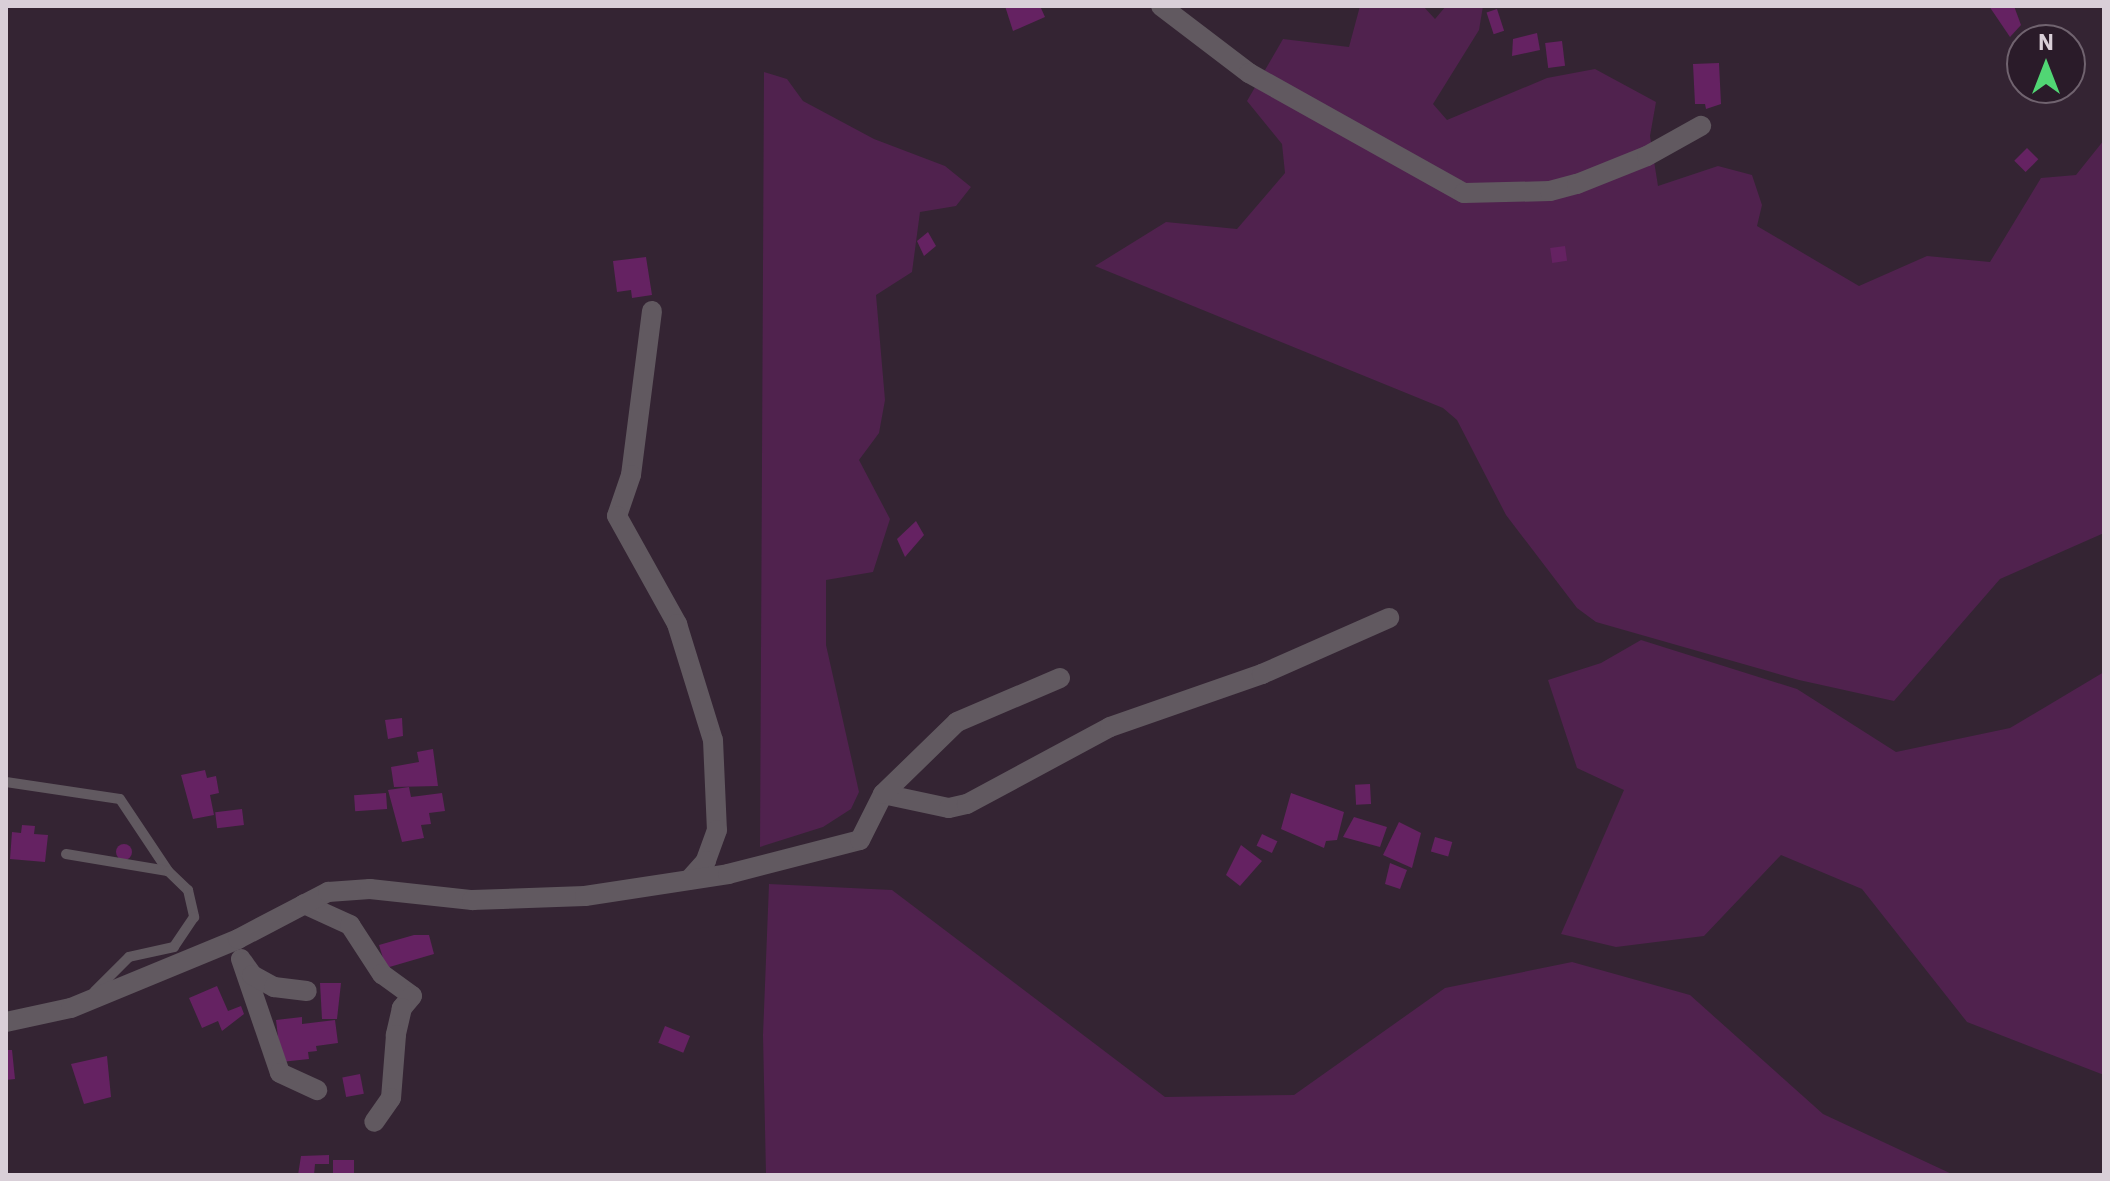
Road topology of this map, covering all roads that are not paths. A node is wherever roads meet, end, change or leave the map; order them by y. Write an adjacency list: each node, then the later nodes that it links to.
1 (1161, 6): 2 (street)
2 (1701, 126)
3 (652, 311): 10 (street)
4 (1389, 618): 7 (street)
5 (1060, 678): 7 (street)
6 (6, 782): 9 (lane)
7 (883, 794): 10 (street)
8 (66, 854): 9 (lane)
9 (168, 871): 14 (lane)
10 (689, 880): 11 (street)
11 (304, 904): 12 (street); 17 (street)
12 (236, 950): 13 (street); 14 (street); 16 (street)
13 (307, 991)
14 (76, 1005): 15 (street)
15 (6, 1022)
16 (317, 1090)
17 (374, 1122)

